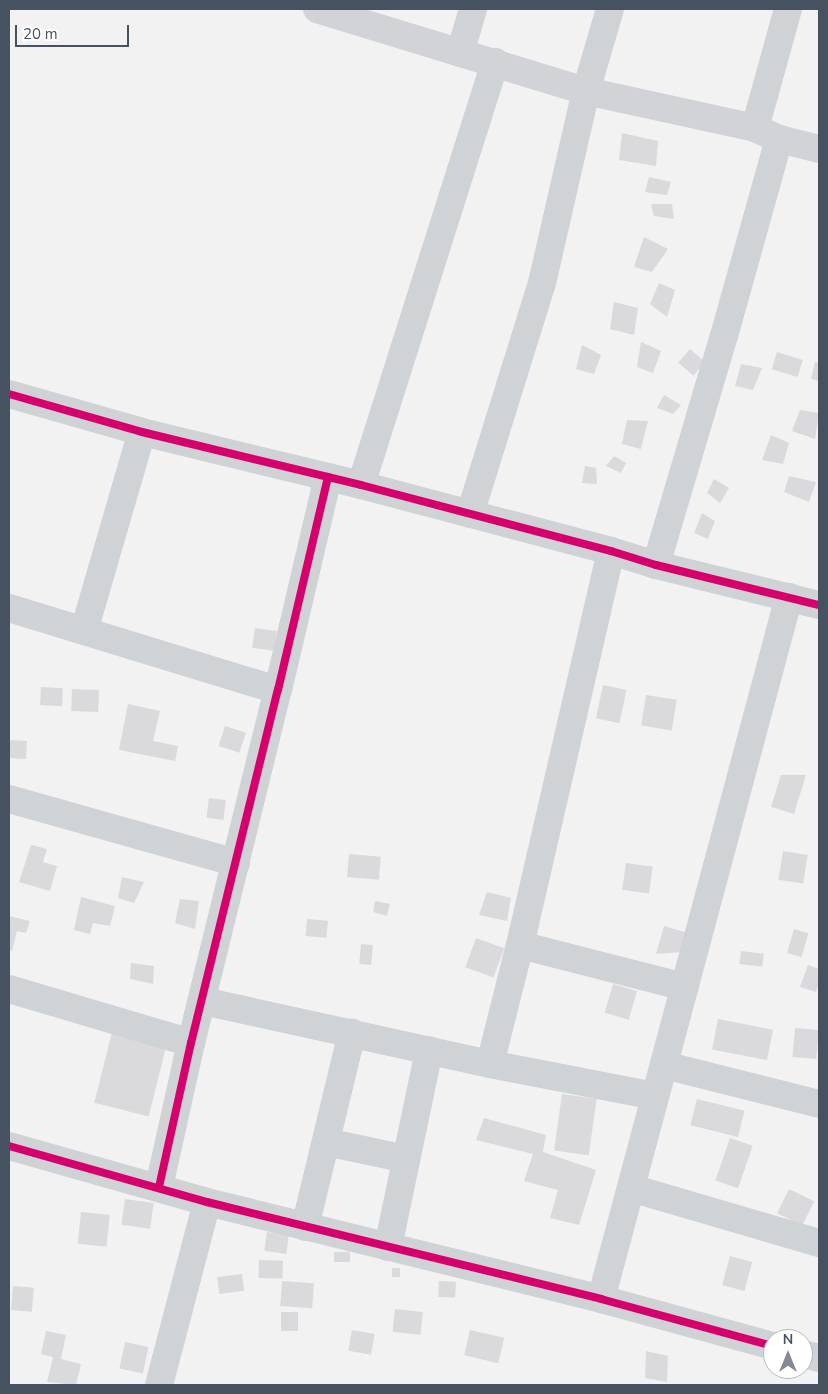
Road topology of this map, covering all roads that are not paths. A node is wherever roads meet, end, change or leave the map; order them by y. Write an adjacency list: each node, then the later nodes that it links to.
1 (317, 9): 5 (street)
2 (473, 9): 5 (street)
3 (610, 9): 7 (street)
4 (788, 9): 8 (street)
5 (460, 54): 6 (street)
6 (495, 62): 7 (street); 13 (street)
7 (586, 91): 8 (street); 14 (street)
8 (767, 134): 9 (street); 16 (street)
9 (819, 149)
10 (9, 394): 11 (street)
11 (142, 432): 12 (street); 20 (street)
12 (328, 477): 13 (street); 21 (street)
13 (361, 485): 14 (street)
14 (470, 514): 15 (street)
15 (611, 551): 16 (street); 24 (street)
16 (656, 564): 17 (street)
17 (789, 597): 18 (street); 25 (street)
18 (819, 605)
19 (9, 608): 20 (street)
20 (84, 631): 21 (street)
21 (278, 690): 23 (street)
22 (9, 799): 23 (street)
23 (236, 864): 27 (street)
24 (520, 945): 25 (street); 31 (street)
25 (685, 988): 32 (street)
26 (9, 989): 29 (street)
27 (203, 1001): 28 (street); 29 (street)
28 (352, 1033): 30 (street); 35 (street)
29 (191, 1044): 38 (street)
30 (430, 1050): 31 (street); 37 (street)
31 (490, 1064): 33 (street)
32 (664, 1066): 33 (street); 34 (street)
33 (655, 1096): 39 (street)
34 (819, 1104)
35 (326, 1142): 37 (street); 41 (street)
36 (10, 1154): 38 (street)
37 (406, 1159): 43 (street)
38 (159, 1187): 40 (street)
39 (631, 1188): 42 (street); 44 (street)
40 (207, 1202): 41 (street); 46 (street)
41 (305, 1227): 43 (street)
42 (819, 1244)
43 (388, 1247): 44 (street)
44 (601, 1299): 45 (street)
45 (763, 1343)
46 (159, 1385)

